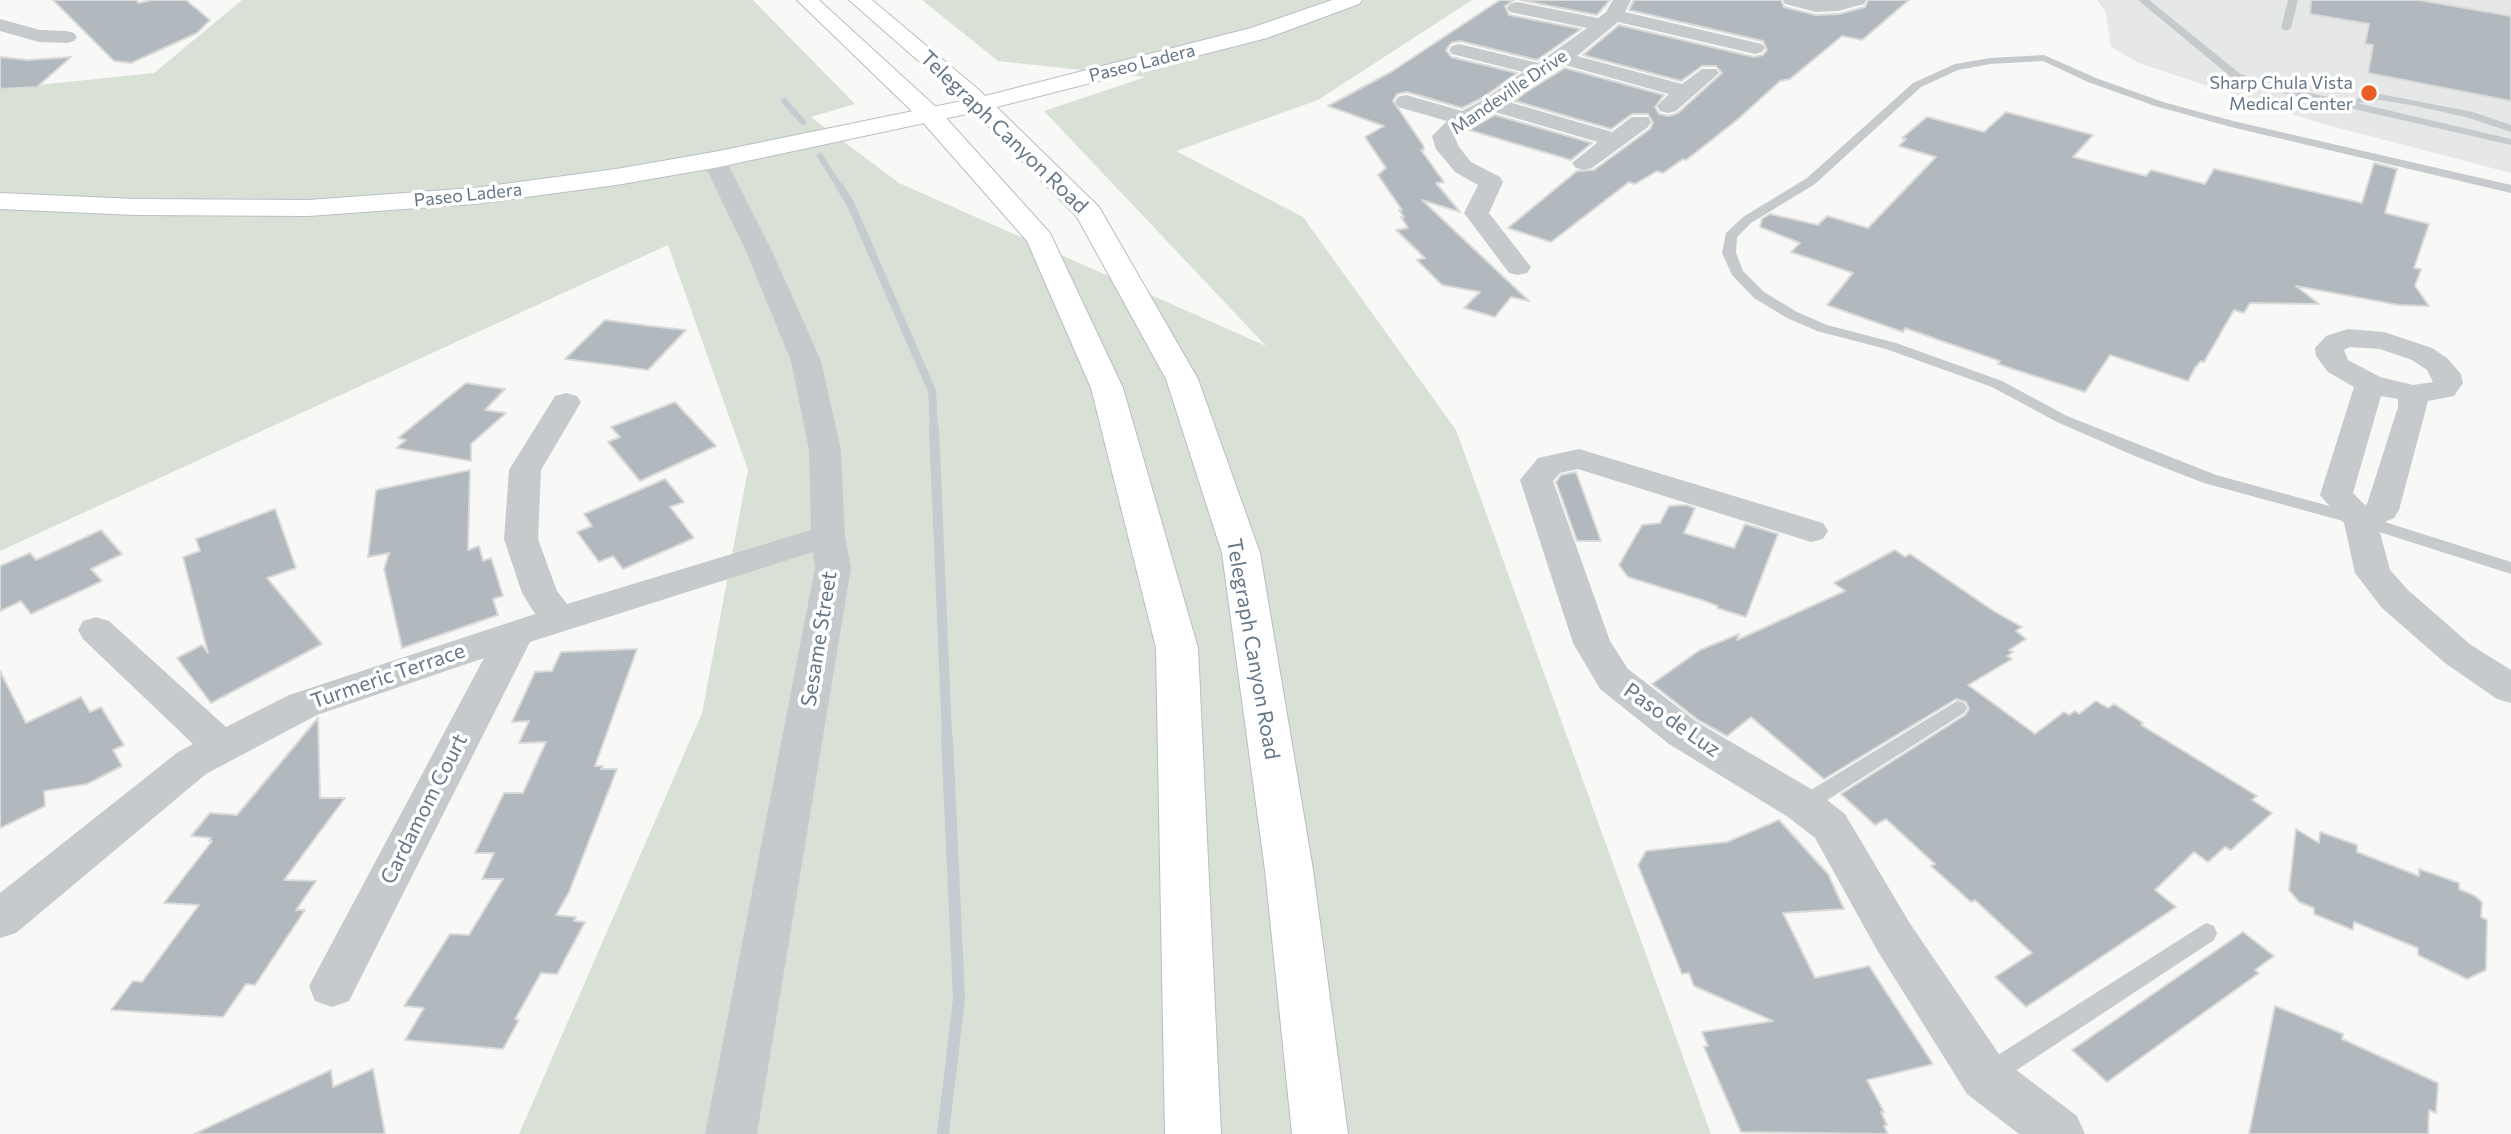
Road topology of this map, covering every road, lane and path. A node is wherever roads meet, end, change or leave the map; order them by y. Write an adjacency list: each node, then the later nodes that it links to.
1 (807, 0): 27 (main road, Telegraph Canyon Road)
2 (859, 0): 22 (main road, Telegraph Canyon Road)
3 (1298, 0): 22 (main road, Paseo Ladera)
4 (1352, 0): 22 (main road, Paseo Ladera)
5 (1792, 0): 6 (street)
6 (1857, 0)
7 (2143, 0): 24 (lane)
8 (2293, 0): 12 (lane)
9 (1517, 8): 10 (street)
10 (1613, 13): 15 (street); 17 (street, Mandeville Drive)
11 (0, 25): 14 (street)
12 (2286, 28)
13 (1774, 33): 15 (street)
14 (67, 37)
15 (1755, 48): 18 (street)
16 (1459, 50): 19 (street)
17 (1562, 58): 19 (street, Mandeville Drive); 21 (street)
18 (1733, 66)
19 (1543, 71): 25 (street, Mandeville Drive)
20 (1709, 73): 21 (street)
21 (1685, 92): 26 (street)
22 (976, 99): 27 (main road, Paseo Ladera); 58 (main road, Telegraph Canyon Road)
23 (1406, 102): 28 (street)
24 (2342, 103): 30 (lane); 32 (lane)
25 (1493, 104): 28 (street, Mandeville Drive); 31 (street)
26 (1663, 111)
27 (928, 113): 33 (main road, Paseo Ladera); 57 (main road, Telegraph Canyon Road)
28 (1464, 119): 37 (street, Mandeville Drive)
29 (1640, 122): 31 (street)
30 (2511, 130)
31 (1615, 141): 34 (street)
32 (2511, 142)
33 (714, 160): 36 (main road, Paseo Ladera); 43 (street, Sesame Street)
34 (1584, 163)
35 (2511, 189): 41 (lane)
36 (0, 201)
37 (1518, 267)
38 (2370, 384): 39 (street); 39 (street); 41 (street)
39 (2413, 394): 41 (street)
40 (566, 402): 45 (street)
41 (2360, 520): 44 (lane); 48 (street)
42 (1811, 531): 51 (street, Paso de Luz)
43 (828, 536): 45 (street, Turmeric Terrace); 56 (street, Sesame Street)
44 (2511, 568)
45 (559, 621): 47 (street, Turmeric Terrace)
46 (96, 630): 50 (street)
47 (516, 633): 50 (street, Turmeric Terrace); 54 (street, Cardamom Court)
48 (2511, 689)
49 (1957, 708): 51 (lane)
50 (222, 747): 52 (street, Turmeric Terrace)
51 (1803, 805): 55 (street, Paso de Luz)
52 (0, 919)
53 (2206, 933): 55 (lane)
54 (332, 986)
55 (1985, 1077): 59 (street, Paso de Luz)
56 (731, 1134)
57 (1193, 1134)
58 (1320, 1134)
59 (2059, 1134)

